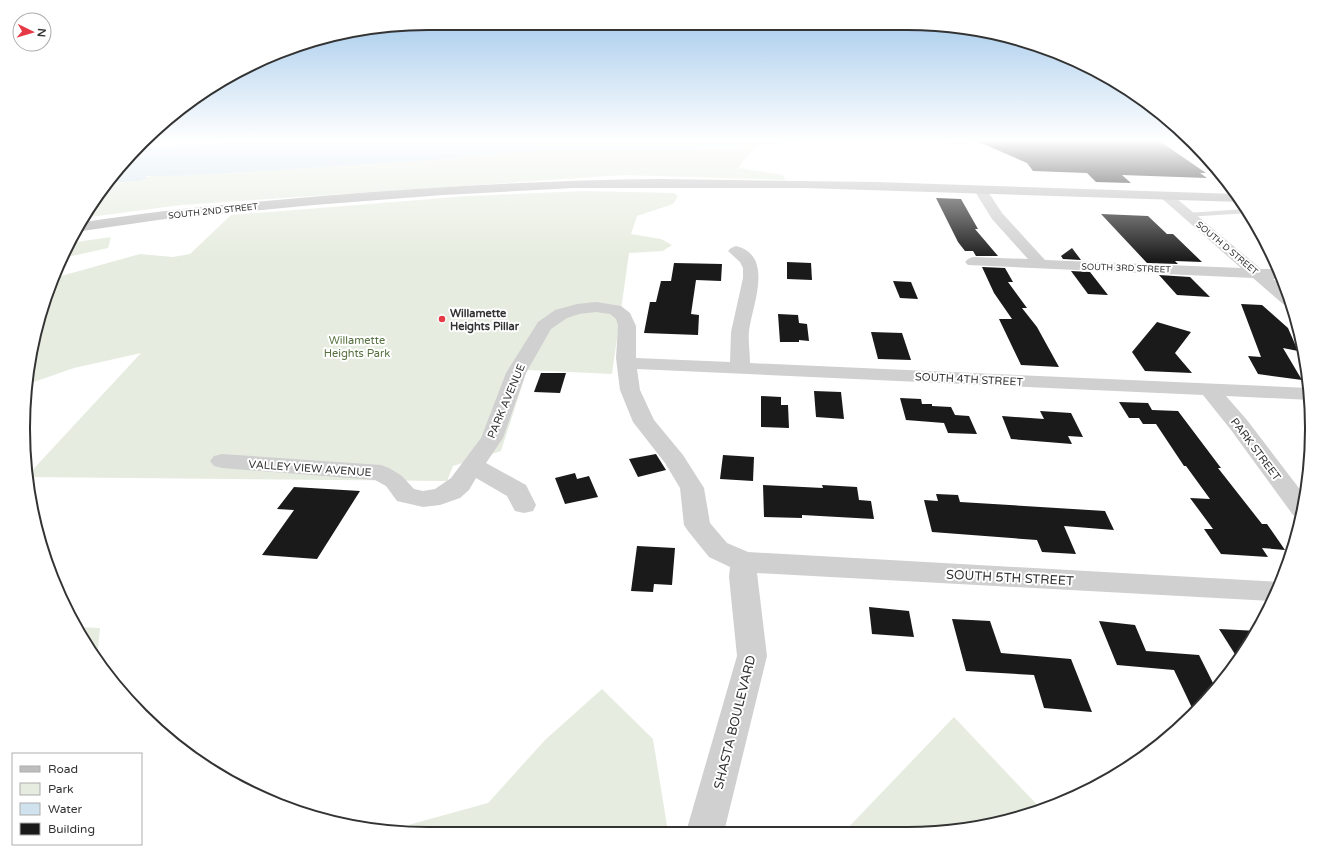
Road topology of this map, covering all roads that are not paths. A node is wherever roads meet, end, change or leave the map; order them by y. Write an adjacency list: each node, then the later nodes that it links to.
1 (980, 190): 2 (street, SOUTH 2ND STREET); 6 (street, SOUTH 2ND STREET); 9 (street)
2 (1165, 196): 3 (street, SOUTH 2ND STREET); 5 (street, SOUTH D STREET)
3 (1231, 198)
4 (1241, 211): 5 (lane)
5 (1187, 215): 10 (street, SOUTH D STREET)
6 (84, 227)
7 (736, 251): 14 (street)
8 (973, 262): 9 (street, SOUTH 3RD STREET)
9 (1041, 265): 10 (street, SOUTH 3RD STREET)
10 (1257, 273): 11 (street, SOUTH 3RD STREET); 12 (street, SOUTH D STREET)
11 (1274, 274)
12 (1282, 294)
13 (628, 362): 14 (street, SOUTH 4TH STREET); 18 (street, PARK AVENUE); 21 (street, PARK AVENUE)
14 (740, 368): 15 (street, SOUTH 4TH STREET)
15 (1209, 390): 16 (street, SOUTH 4TH STREET); 19 (street, PARK STREET)
16 (1303, 394)
17 (222, 461): 18 (street, VALLEY VIEW AVENUE)
18 (473, 466): 20 (street)
19 (1298, 503)
20 (524, 505)
21 (744, 562): 22 (street, SOUTH 5TH STREET); 23 (street, SHASTA BOULEVARD)
22 (1271, 591)
23 (706, 827)

